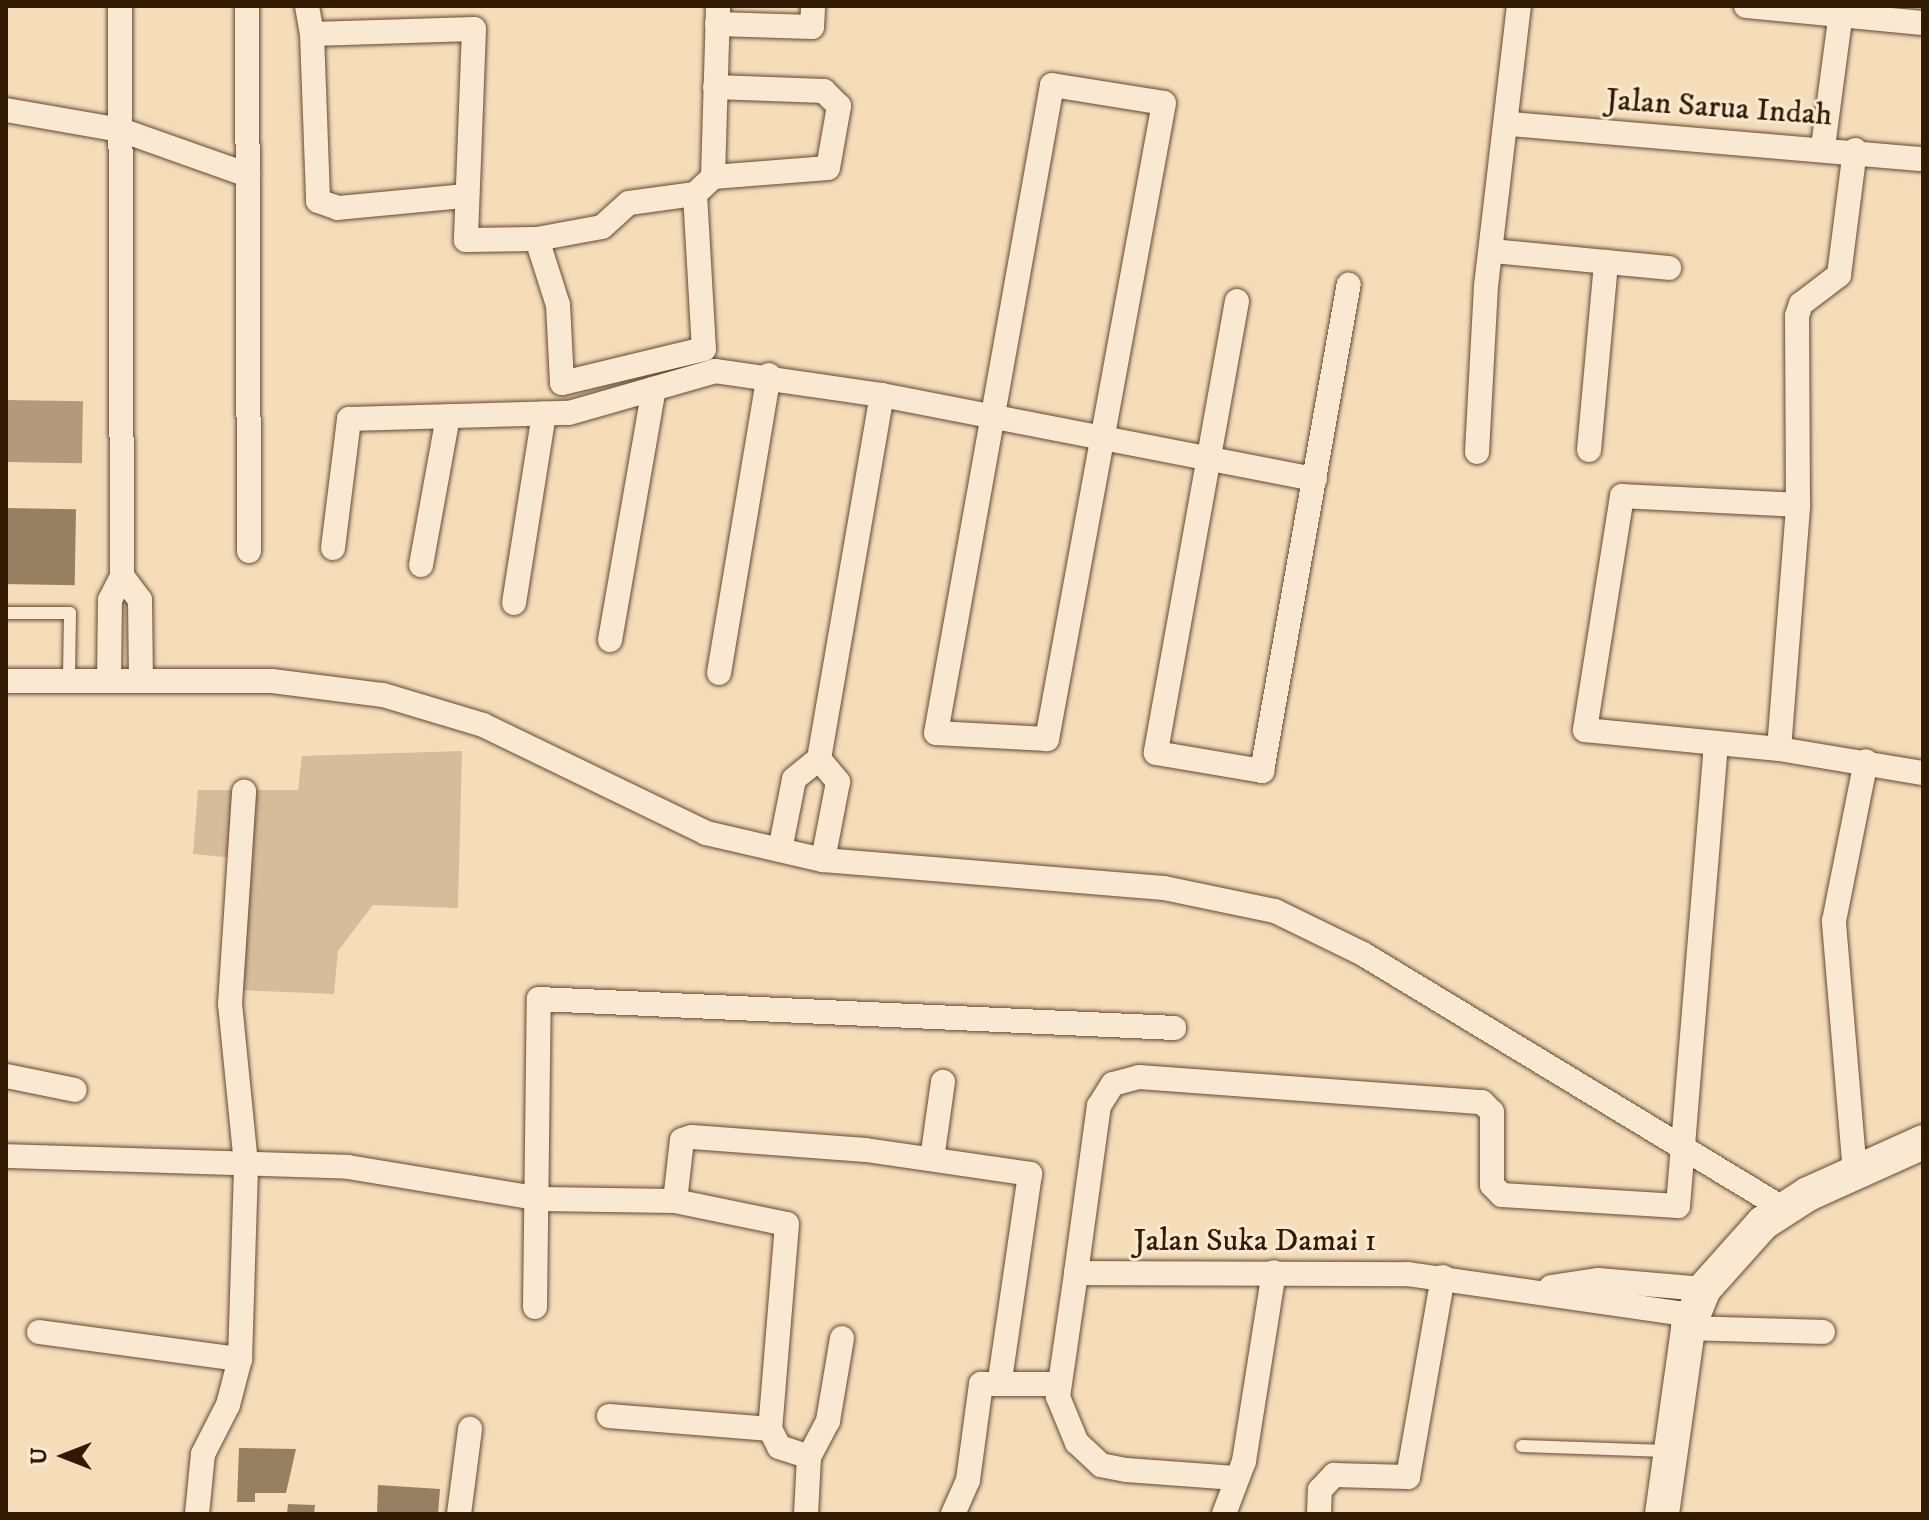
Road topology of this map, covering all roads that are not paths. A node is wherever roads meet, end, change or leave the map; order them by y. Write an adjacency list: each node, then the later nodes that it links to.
1 (120, 6): 14 (street)
2 (247, 6): 18 (street)
3 (307, 6): 10 (street)
4 (813, 6): 8 (street)
5 (1519, 6): 13 (street)
6 (1746, 6): 7 (street)
7 (1841, 12): 9 (street); 15 (street)
8 (718, 15): 11 (street)
9 (1923, 23)
10 (312, 34): 21 (street); 21 (street)
11 (715, 87): 19 (street); 19 (street)
12 (6, 110): 14 (street)
13 (1511, 124): 15 (street, Jalan Sarua Indah); 23 (street)
14 (121, 130): 18 (street); 43 (street)
15 (1823, 147): 16 (street, Jalan Sarua Indah)
16 (1855, 150): 17 (street, Jalan Sarua Indah); 39 (street)
17 (1923, 159)
18 (248, 175): 41 (street)
19 (713, 177): 20 (street)
20 (695, 194): 22 (street); 22 (street)
21 (464, 196): 22 (street)
22 (537, 239)
23 (1493, 251): 24 (street); 36 (street)
24 (1606, 262): 25 (street); 35 (street)
25 (1669, 268)
26 (1349, 285): 38 (street)
27 (1237, 301): 37 (street)
28 (769, 375): 29 (street); 30 (street); 47 (street)
29 (654, 389): 31 (street); 46 (street)
30 (882, 395): 33 (street); 54 (street)
31 (544, 413): 32 (street); 44 (street)
32 (448, 416): 40 (street); 42 (street)
33 (993, 417): 34 (street); 34 (street); 34 (street)
34 (1102, 438): 37 (street)
35 (1589, 450)
36 (1477, 452)
37 (1209, 458): 38 (street); 38 (street)
38 (1315, 479)
39 (1798, 505): 52 (street); 53 (street)
40 (333, 548)
41 (249, 551)
42 (421, 565)
43 (122, 576): 49 (street); 50 (street)
44 (514, 603)
45 (6, 613): 48 (lane)
46 (610, 640)
47 (719, 673)
48 (69, 680): 49 (street); 51 (street)
49 (109, 680): 50 (street)
50 (141, 680): 58 (street)
51 (6, 681)
52 (1716, 745): 53 (street); 65 (street)
53 (1779, 749): 55 (street)
54 (819, 759): 58 (street); 59 (street)
55 (1866, 761): 56 (street); 69 (street)
56 (1923, 773)
57 (244, 791): 68 (street)
58 (780, 850): 59 (street)
59 (823, 860): 65 (street)
60 (1174, 1028): 70 (street)
61 (6, 1076): 63 (street)
62 (943, 1082): 67 (street)
63 (75, 1090)
64 (1923, 1142): 69 (main road)
65 (1682, 1150): 72 (street); 74 (street)
66 (6, 1156): 68 (street)
67 (932, 1159): 71 (street); 82 (street)
68 (246, 1164): 70 (street); 81 (street)
69 (1855, 1173): 72 (main road)
70 (541, 1199): 71 (street); 76 (street)
71 (675, 1201): 86 (street)
72 (1784, 1209): 77 (main road)
73 (1274, 1272): 74 (street, Jalan Suka Damai 1); 75 (street, Jalan Suka Damai 1); 90 (street)
74 (1076, 1273): 83 (street)
75 (1443, 1277): 77 (street, Jalan Suka Damai 1); 96 (street)
76 (535, 1307)
77 (1694, 1311): 79 (street, Jalan Suka Damai 1); 88 (main road)
78 (39, 1332): 81 (street)
79 (1823, 1332)
80 (842, 1338): 89 (street)
81 (240, 1359): 91 (street)
82 (1000, 1380): 83 (street); 94 (street)
83 (1059, 1384): 90 (street)
84 (609, 1416): 86 (street)
85 (470, 1429): 92 (street)
86 (770, 1429): 89 (street)
87 (1522, 1446): 88 (lane)
88 (1667, 1451): 97 (main road)
89 (809, 1457): 93 (street)
90 (1235, 1478): 95 (street)
91 (197, 1514)
92 (459, 1514)
93 (806, 1514)
94 (953, 1514)
95 (1224, 1514)
96 (1319, 1514)
97 (1662, 1514)

